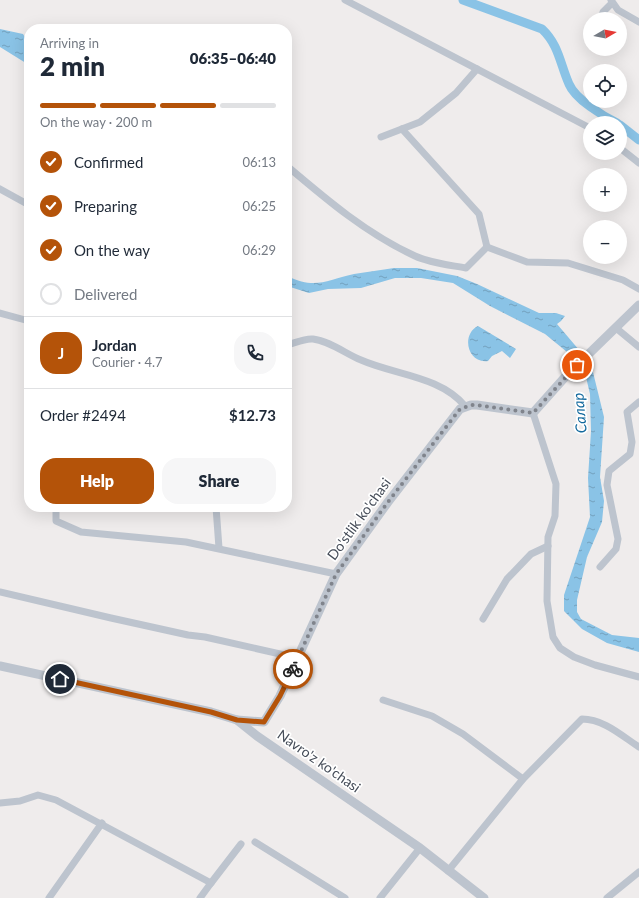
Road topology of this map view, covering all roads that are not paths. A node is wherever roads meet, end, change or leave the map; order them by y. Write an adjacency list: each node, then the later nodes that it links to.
1 (345, 0): 5 (street)
2 (612, 1): 3 (street); 4 (street)
3 (602, 12)
4 (639, 22)
5 (476, 69): 6 (street); 7 (street)
6 (583, 124)
7 (402, 129): 8 (street); 14 (street)
8 (380, 137)
9 (627, 154): 10 (street)
10 (639, 163)
11 (292, 170): 14 (street)
12 (0, 189): 13 (street)
13 (24, 202)
14 (487, 247): 15 (street)
15 (639, 289)
16 (639, 305): 19 (street)
17 (0, 313): 18 (street)
18 (24, 320)
19 (616, 328): 21 (street); 24 (street)
20 (292, 343): 23 (street)
21 (639, 348)
22 (639, 402): 29 (street)
23 (465, 406): 24 (street); 30 (street, Do'stlik ko'chasi)
24 (533, 413): 27 (street)
25 (56, 512): 28 (street)
26 (216, 512): 28 (street)
27 (548, 546): 32 (street); 35 (street)
28 (219, 548): 30 (street)
29 (600, 567)
30 (336, 574): 33 (street, Do'stlik ko'chasi)
31 (0, 592): 33 (street)
32 (483, 619)
33 (298, 658): 38 (street, Do'stlik ko'chasi)
34 (0, 666): 37 (street, Navro'z ko'chasi)
35 (639, 677)
36 (383, 700): 41 (street)
37 (237, 720): 38 (street); 39 (street, Navro'z ko'chasi)
38 (264, 722): 39 (street, Do'stlik ko'chasi)
39 (257, 736): 46 (street, Navro'z ko'chasi)
40 (639, 748): 41 (street)
41 (523, 779): 47 (street)
42 (0, 803): 43 (street)
43 (102, 823): 49 (street); 50 (street)
44 (255, 842): 52 (street)
45 (241, 844): 49 (street)
46 (420, 848): 47 (street, Navro'z ko'chasi); 53 (street)
47 (448, 871): 54 (street, Navro'z ko'chasi)
48 (639, 872): 55 (street)
49 (211, 883): 51 (street)
50 (49, 898)
51 (200, 898)
52 (345, 898)
53 (380, 898)
54 (484, 898)
55 (606, 898)

